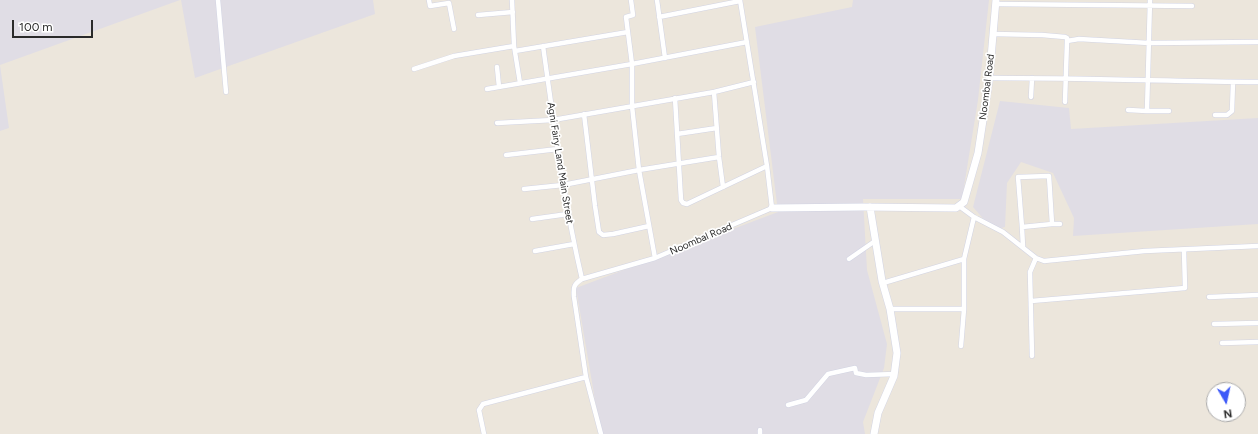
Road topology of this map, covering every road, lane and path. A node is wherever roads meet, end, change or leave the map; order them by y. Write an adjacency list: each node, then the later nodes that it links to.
1 (218, 0): 38 (street)
2 (429, 0): 14 (street)
3 (512, 0): 11 (street)
4 (631, 0): 15 (street)
5 (658, 0): 13 (street)
6 (740, 0): 13 (street); 17 (street)
7 (996, 2): 8 (street); 16 (street, Noombal Road)
8 (1067, 2): 9 (street)
9 (1150, 3): 10 (street); 20 (street)
10 (1192, 6)
11 (513, 12): 12 (street); 22 (street)
12 (478, 15)
13 (660, 17): 23 (street)
14 (454, 29)
15 (628, 32): 21 (street); 24 (street)
16 (993, 34): 18 (street); 27 (street, Noombal Road)
17 (747, 42): 23 (street); 32 (street)
18 (1067, 42): 20 (street); 29 (street)
19 (1258, 42): 20 (street)
20 (1149, 43): 31 (street)
21 (543, 46): 22 (street); 30 (street, Agni Fairy Land Main Street)
22 (515, 49): 26 (street); 35 (street)
23 (664, 58): 24 (street)
24 (632, 64): 30 (street); 43 (street)
25 (497, 67): 36 (street)
26 (414, 68)
27 (989, 78): 28 (street); 63 (street, Noombal Road)
28 (1032, 78): 29 (street); 40 (street)
29 (1067, 78): 31 (street); 42 (street)
30 (548, 79): 35 (street); 49 (street, Agni Fairy Land Main Street)
31 (1148, 79): 33 (street); 45 (street)
32 (754, 82): 39 (street); 57 (street)
33 (1233, 82): 34 (street); 48 (street)
34 (1258, 82)
35 (520, 83): 36 (street)
36 (499, 87): 37 (street)
37 (487, 89)
38 (226, 92)
39 (714, 92): 41 (street); 51 (street)
40 (1031, 97)
41 (676, 98): 43 (street); 52 (street)
42 (1065, 102)
43 (632, 106): 47 (street); 58 (street)
44 (1128, 110): 45 (street)
45 (1147, 111): 46 (street)
46 (1169, 111)
47 (584, 114): 49 (street); 59 (street)
48 (1215, 115)
49 (553, 120): 50 (street); 53 (street, Agni Fairy Land Main Street)
50 (497, 123)
51 (717, 128): 52 (street); 55 (street)
52 (678, 134): 56 (street)
53 (558, 149): 54 (street); 60 (street, Agni Fairy Land Main Street)
54 (506, 155)
55 (719, 157): 56 (street); 61 (street)
56 (680, 164): 58 (street); 61 (street)
57 (767, 166): 61 (street); 65 (street)
58 (639, 170): 59 (street); 71 (street)
59 (592, 179): 60 (street); 71 (street)
60 (563, 185): 62 (street); 66 (street, Agni Fairy Land Main Street)
61 (723, 187)
62 (524, 189)
63 (959, 206): 64 (street); 67 (street)
64 (870, 207): 65 (street); 73 (street)
65 (772, 208): 79 (street, Noombal Road)
66 (568, 214): 68 (street); 74 (street, Agni Fairy Land Main Street)
67 (974, 216): 76 (street); 82 (street)
68 (532, 219)
69 (1052, 224): 70 (street); 72 (street); 72 (street)
70 (1060, 224)
71 (649, 226): 79 (street)
72 (1022, 227): 76 (street)
73 (875, 241): 81 (street); 84 (street)
74 (574, 244): 78 (street); 83 (street, Agni Fairy Land Main Street)
75 (1258, 246): 77 (street)
76 (1023, 247): 80 (street)
77 (1184, 250): 80 (street); 87 (street)
78 (535, 251)
79 (655, 258): 83 (street, Noombal Road)
80 (1036, 258): 87 (street)
81 (849, 259)
82 (964, 259): 84 (street); 88 (street)
83 (582, 279): 97 (street)
84 (883, 282): 89 (street)
85 (1258, 295): 86 (street)
86 (1209, 297)
87 (1031, 301): 95 (street)
88 (964, 308): 89 (street); 94 (street)
89 (890, 309): 96 (street)
90 (1258, 323): 91 (street)
91 (1214, 324)
92 (1258, 342): 93 (street)
93 (1222, 343)
94 (961, 346)
95 (1032, 356)
96 (894, 374): 98 (street); 101 (street)
97 (586, 377): 99 (street); 100 (street)
98 (788, 405)
99 (484, 434)
100 (601, 434)
101 (874, 434)

